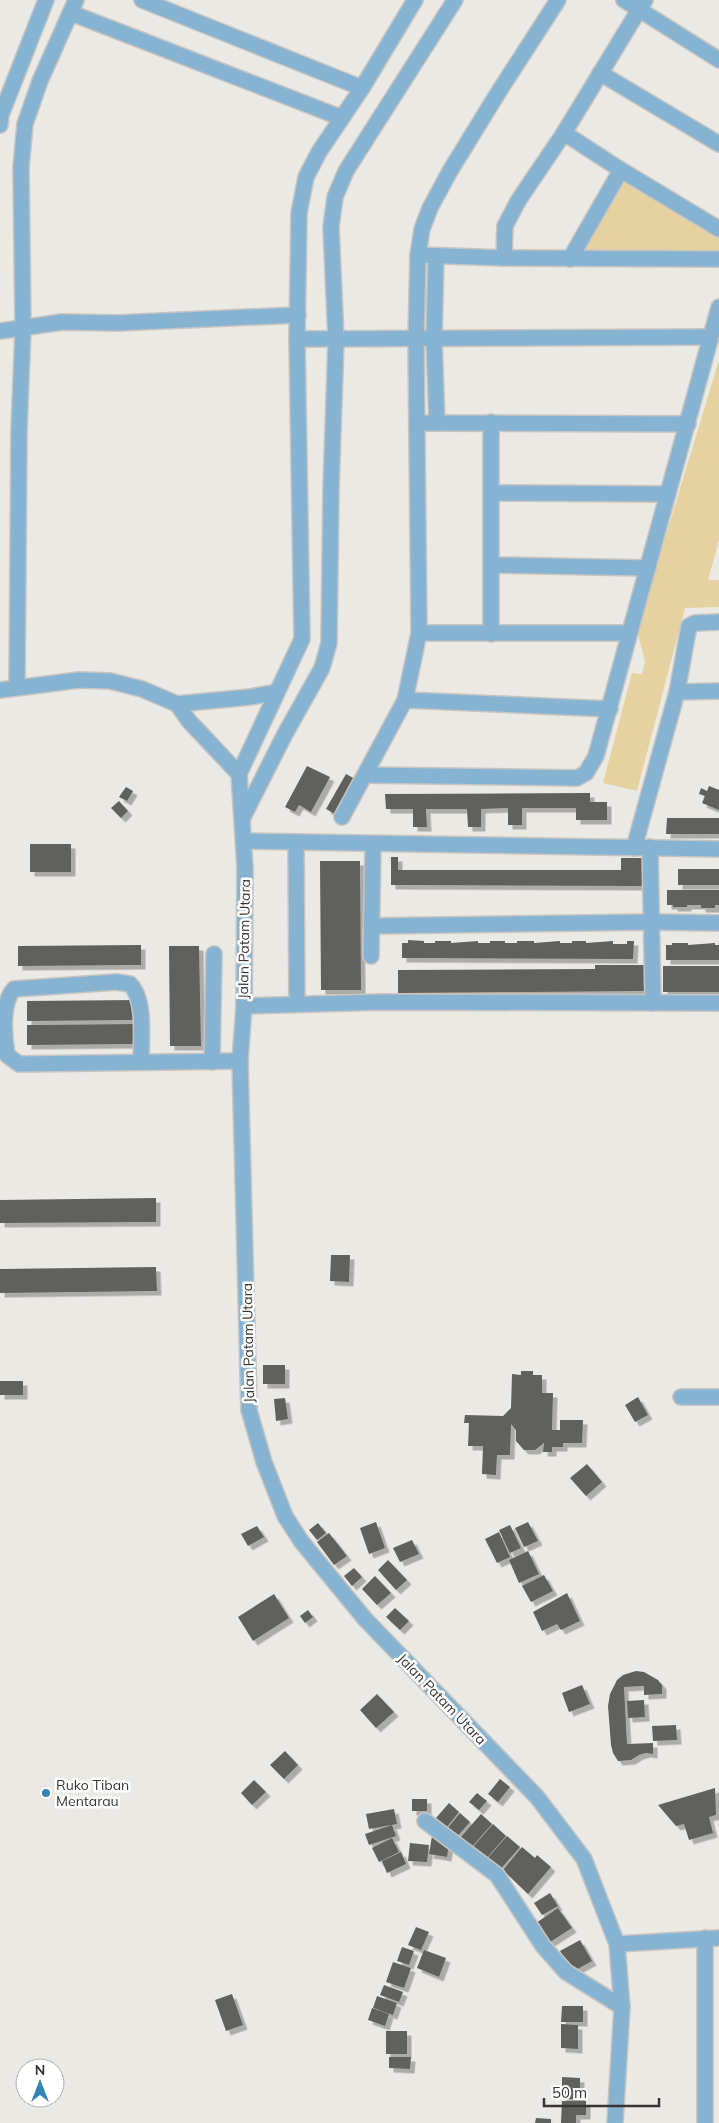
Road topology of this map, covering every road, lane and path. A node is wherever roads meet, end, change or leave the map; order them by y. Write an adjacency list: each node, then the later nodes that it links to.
1 (46, 0): 13 (street)
2 (142, 0): 11 (street)
3 (415, 0): 11 (street)
4 (455, 0): 31 (street)
5 (558, 0): 18 (street)
6 (624, 0): 7 (street)
7 (642, 5): 9 (street); 10 (street)
8 (73, 6): 12 (street); 25 (street)
9 (719, 60)
10 (600, 73): 14 (street); 15 (street)
11 (362, 88): 12 (street)
12 (342, 118): 24 (street)
13 (0, 125)
14 (564, 134): 16 (street); 20 (street)
15 (719, 144)
16 (621, 170): 17 (street); 21 (street)
17 (719, 228)
18 (418, 255): 19 (street); 29 (street)
19 (436, 256): 20 (street); 30 (street)
20 (504, 258): 21 (street)
21 (570, 259): 22 (street)
22 (719, 259)
23 (719, 307): 27 (street)
24 (298, 315): 25 (street); 28 (street)
25 (23, 328): 26 (street); 44 (street)
26 (0, 331)
27 (710, 337): 30 (street); 35 (street)
28 (297, 339): 31 (street); 47 (street)
29 (416, 339): 30 (street); 31 (street); 33 (street)
30 (434, 339): 34 (street)
31 (336, 340): 55 (street)
32 (491, 422): 34 (street); 35 (street); 36 (street)
33 (417, 423): 34 (street); 41 (street)
34 (437, 423)
35 (688, 424): 37 (street)
36 (492, 493): 37 (street); 38 (street)
37 (668, 494): 39 (street)
38 (492, 565): 39 (street); 43 (street)
39 (648, 568): 42 (street)
40 (719, 622): 48 (street)
41 (420, 633): 43 (street); 49 (street)
42 (629, 633): 43 (street); 51 (street)
43 (491, 634)
44 (16, 687): 45 (street); 50 (street)
45 (0, 690)
46 (719, 691): 48 (street)
47 (277, 692): 50 (street); 52 (street)
48 (677, 692): 59 (street)
49 (405, 700): 51 (street); 53 (street)
50 (177, 704): 52 (street)
51 (610, 708): 53 (street)
52 (239, 774): 55 (street, Jalan Patam Utara)
53 (366, 775): 54 (street)
54 (342, 817)
55 (241, 821): 56 (street, Jalan Patam Utara)
56 (244, 841): 57 (street); 70 (street, Jalan Patam Utara)
57 (296, 843): 58 (street); 69 (street)
58 (373, 844): 59 (street); 64 (street)
59 (634, 848): 60 (street)
60 (650, 848): 61 (street); 62 (street)
61 (719, 850)
62 (652, 922): 63 (street); 64 (street); 67 (street)
63 (719, 923)
64 (372, 926): 66 (street)
65 (214, 954): 73 (street)
66 (371, 956)
67 (653, 1003): 68 (street); 69 (street)
68 (719, 1003)
69 (297, 1004): 70 (street)
70 (244, 1006): 71 (street, Jalan Patam Utara)
71 (240, 1061): 73 (street); 78 (street, Jalan Patam Utara)
72 (141, 1062): 72 (street); 73 (street)
73 (212, 1062)
74 (681, 1397): 75 (street)
75 (719, 1397)
76 (425, 1821): 79 (street)
77 (712, 1938): 78 (street); 80 (street)
78 (617, 1944): 79 (street, Jalan Patam Utara)
79 (622, 2007): 82 (street, Jalan Patam Utara)
80 (712, 2016): 81 (street)
81 (712, 2097): 83 (street)
82 (615, 2123)
83 (705, 2123)

